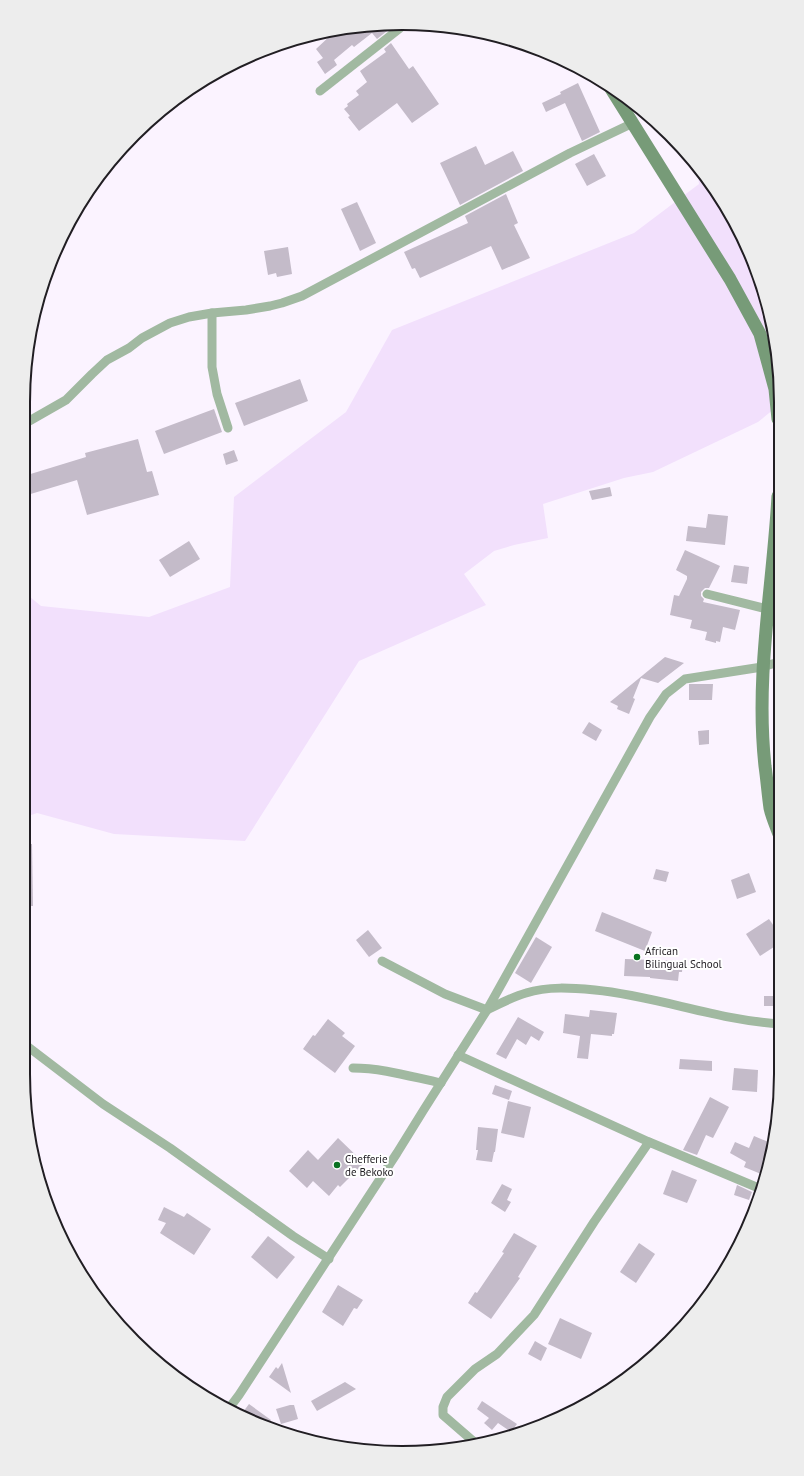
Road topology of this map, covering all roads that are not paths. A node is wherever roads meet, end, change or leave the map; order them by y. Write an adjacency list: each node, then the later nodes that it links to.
1 (397, 30): 2 (street)
2 (320, 91)
3 (618, 100): 4 (main road)
4 (633, 123): 5 (street); 6 (main road)
5 (212, 313): 7 (street); 8 (street)
6 (773, 382)
7 (30, 421)
8 (228, 428)
9 (774, 553): 11 (main road)
10 (707, 594): 11 (street)
11 (767, 609): 13 (main road)
12 (774, 663): 13 (street)
13 (762, 667): 14 (main road); 16 (street)
14 (774, 821)
15 (382, 961): 16 (street)
16 (487, 1010): 17 (street); 19 (street)
17 (774, 1023)
18 (30, 1048): 24 (street)
19 (458, 1054): 21 (street); 22 (street)
20 (353, 1068): 21 (street)
21 (440, 1084): 24 (street)
22 (649, 1142): 23 (street); 26 (street)
23 (756, 1187)
24 (328, 1260): 25 (street)
25 (232, 1405)
26 (471, 1440)

